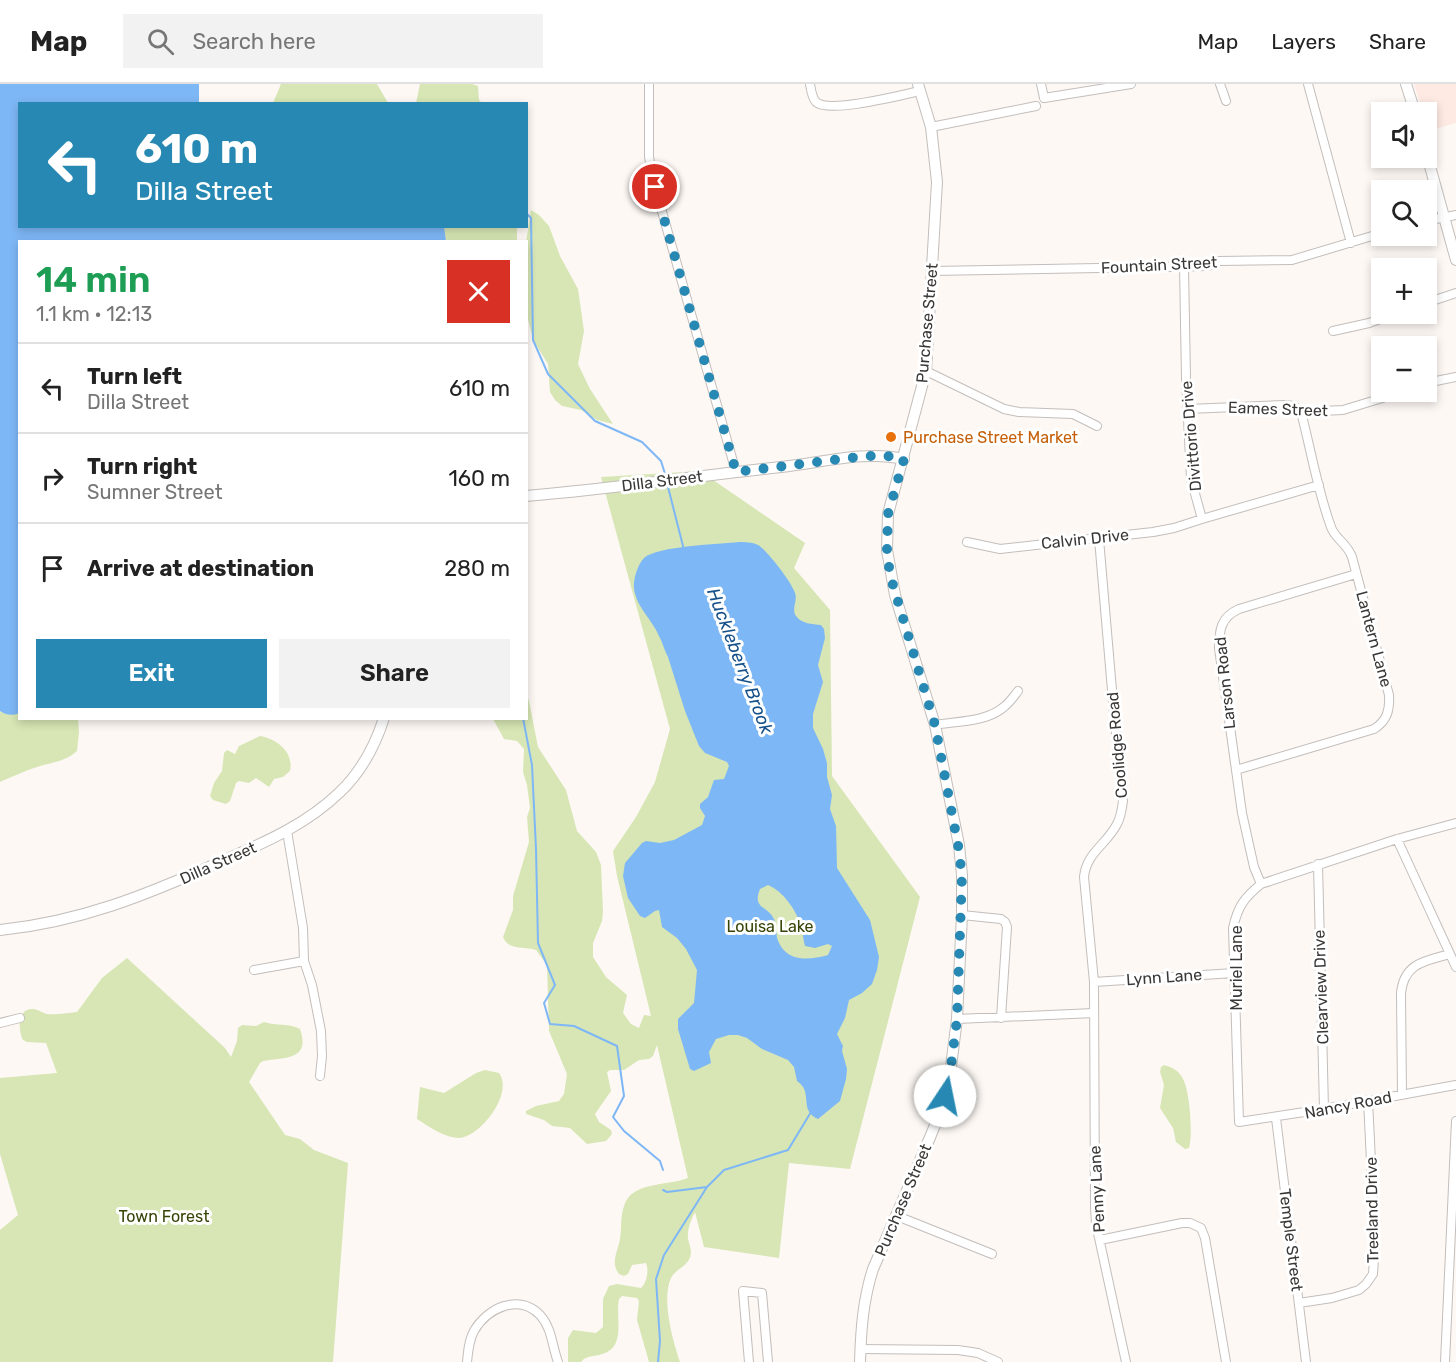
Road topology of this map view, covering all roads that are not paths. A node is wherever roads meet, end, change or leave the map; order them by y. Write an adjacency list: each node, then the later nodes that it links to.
1 (649, 84): 34 (street)
2 (810, 84): 8 (street)
3 (1041, 84): 4 (street)
4 (1131, 84)
5 (1220, 84): 9 (street)
6 (1308, 84): 18 (street)
7 (1406, 84): 10 (main road)
8 (919, 88): 12 (main road, Purchase Street)
9 (1226, 100)
10 (1412, 102)
11 (1036, 106): 12 (street)
12 (931, 127): 21 (main road, Purchase Street)
13 (1430, 168): 15 (main road)
14 (1456, 215): 15 (street)
15 (1444, 216): 16 (street); 19 (main road)
16 (1437, 218)
17 (1371, 237): 18 (street, Fountain Street)
18 (1351, 243): 20 (street, Fountain Street)
19 (1456, 260)
20 (1184, 266): 21 (street, Fountain Street); 30 (street, Divittorio Drive)
21 (932, 271): 26 (main road, Purchase Street)
22 (1456, 293): 23 (street)
23 (1437, 299)
24 (1371, 323): 25 (street)
25 (1333, 332)
26 (926, 371): 32 (street); 33 (main road, Purchase Street)
27 (1456, 377): 28 (street)
28 (1437, 381)
29 (1371, 401): 31 (street, Eames Street)
30 (1188, 409): 31 (street, Eames Street); 37 (street, Divittorio Drive)
31 (1301, 412): 35 (street, Lantern Lane)
32 (1097, 426)
33 (904, 459): 34 (main road, Dilla Street); 43 (main road, Purchase Street)
34 (736, 472): 36 (main road, Dilla Street)
35 (1319, 485): 37 (street); 40 (street, Lantern Lane)
36 (528, 496)
37 (1202, 519): 38 (street, Calvin Drive)
38 (1100, 539): 39 (street, Calvin Drive); 57 (street, Coolidge Road)
39 (968, 542)
40 (1356, 574): 44 (street, Larson Road); 44 (street, Lantern Lane)
41 (1018, 691): 43 (street)
42 (383, 720): 46 (main road, Dilla Street)
43 (935, 725): 50 (main road, Purchase Street)
44 (1236, 771): 49 (street, Larson Road)
45 (1456, 823): 47 (street, Muriel Lane)
46 (287, 831): 51 (main road, Dilla Street); 53 (street)
47 (1397, 839): 48 (street, Muriel Lane); 52 (street)
48 (1318, 864): 49 (street, Muriel Lane); 67 (street, Clearview Drive)
49 (1261, 884): 56 (street, Muriel Lane)
50 (962, 915): 60 (street); 61 (main road, Purchase Street)
51 (0, 930)
52 (1450, 954): 54 (street); 65 (street)
53 (304, 961): 55 (street); 63 (street)
54 (1456, 967)
55 (254, 970)
56 (1234, 973): 57 (street, Lynn Lane); 70 (street, Muriel Lane)
57 (1094, 982): 58 (street, Coolidge Road)
58 (1094, 1012): 60 (street); 72 (street, Penny Lane)
59 (20, 1018): 62 (street)
60 (1002, 1018): 61 (street)
61 (957, 1019): 71 (main road, Purchase Street)
62 (0, 1023)
63 (320, 1076)
64 (1456, 1085): 65 (street, Nancy Road)
65 (1402, 1095): 66 (street, Nancy Road)
66 (1368, 1100): 67 (street, Nancy Road); 74 (street, Treeland Drive)
67 (1324, 1110): 68 (street, Nancy Road)
68 (1276, 1118): 70 (street, Nancy Road); 74 (street, Temple Street)
69 (1456, 1121): 85 (street)
70 (1239, 1122)
71 (897, 1216): 73 (street); 75 (main road, Purchase Street)
72 (1100, 1240): 82 (street, Penny Lane); 83 (street)
73 (992, 1254)
74 (1299, 1303): 84 (street, Temple Street)
75 (860, 1349): 80 (main road, Purchase Street); 81 (street)
76 (467, 1362): 77 (street)
77 (558, 1362)
78 (749, 1362): 79 (street)
79 (768, 1362)
80 (860, 1362)
81 (998, 1362)
82 (1126, 1362)
83 (1226, 1362)
84 (1306, 1362)
85 (1445, 1362)

